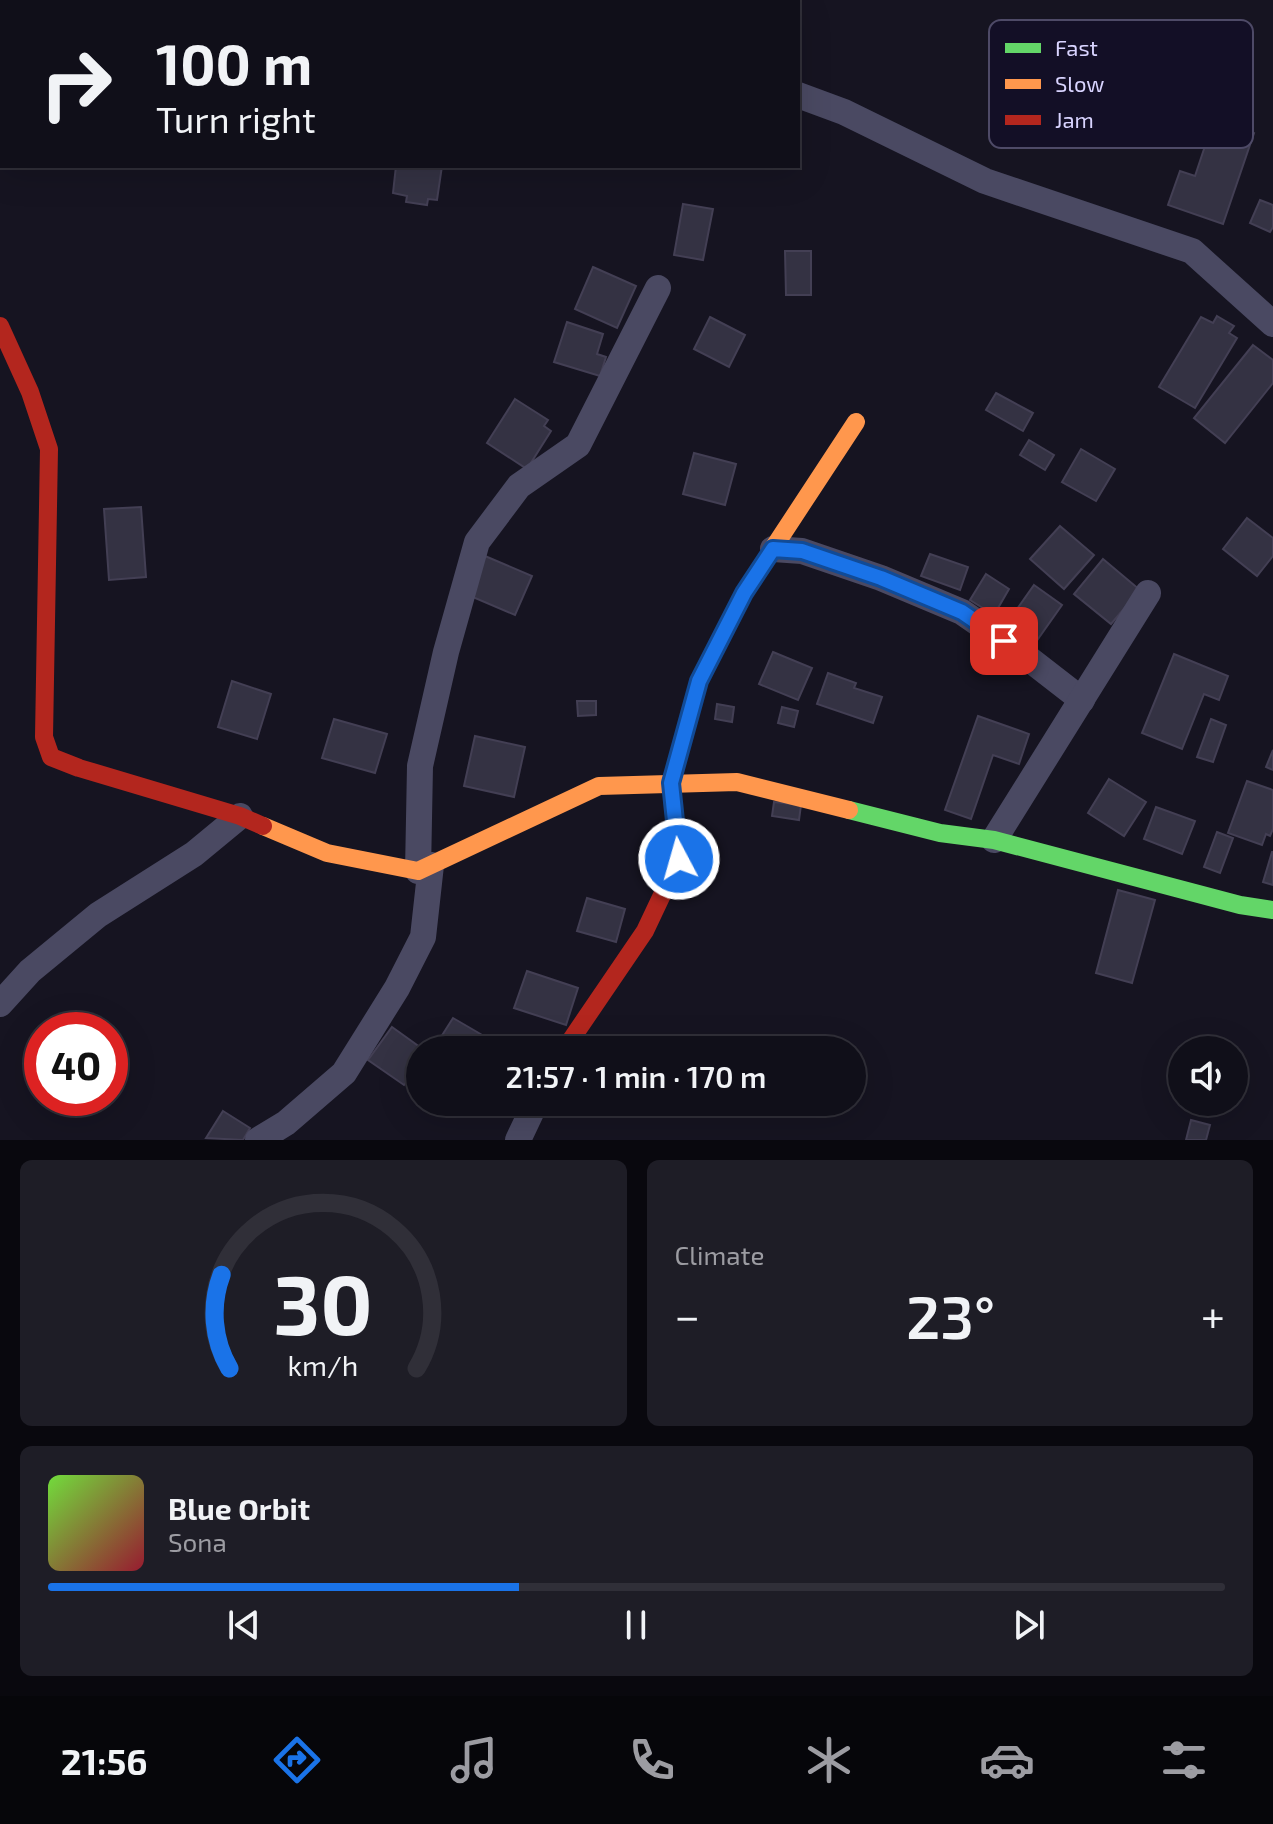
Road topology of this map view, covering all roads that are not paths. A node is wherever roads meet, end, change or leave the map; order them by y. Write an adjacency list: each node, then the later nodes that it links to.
1 (800, 96): 3 (street)
2 (658, 288): 12 (street)
3 (1273, 324)
4 (0, 326): 10 (street)
5 (856, 422): 6 (street)
6 (773, 549): 8 (street); 9 (street)
7 (1148, 593): 8 (street)
8 (1082, 700): 11 (street)
9 (671, 783): 11 (street); 12 (street); 15 (street)
10 (240, 816): 12 (street); 14 (street)
11 (994, 840): 13 (street)
12 (424, 868): 17 (street)
13 (1273, 910)
14 (0, 1004)
15 (574, 1036)
16 (529, 1116): 18 (street)
17 (258, 1140)
18 (518, 1140)

